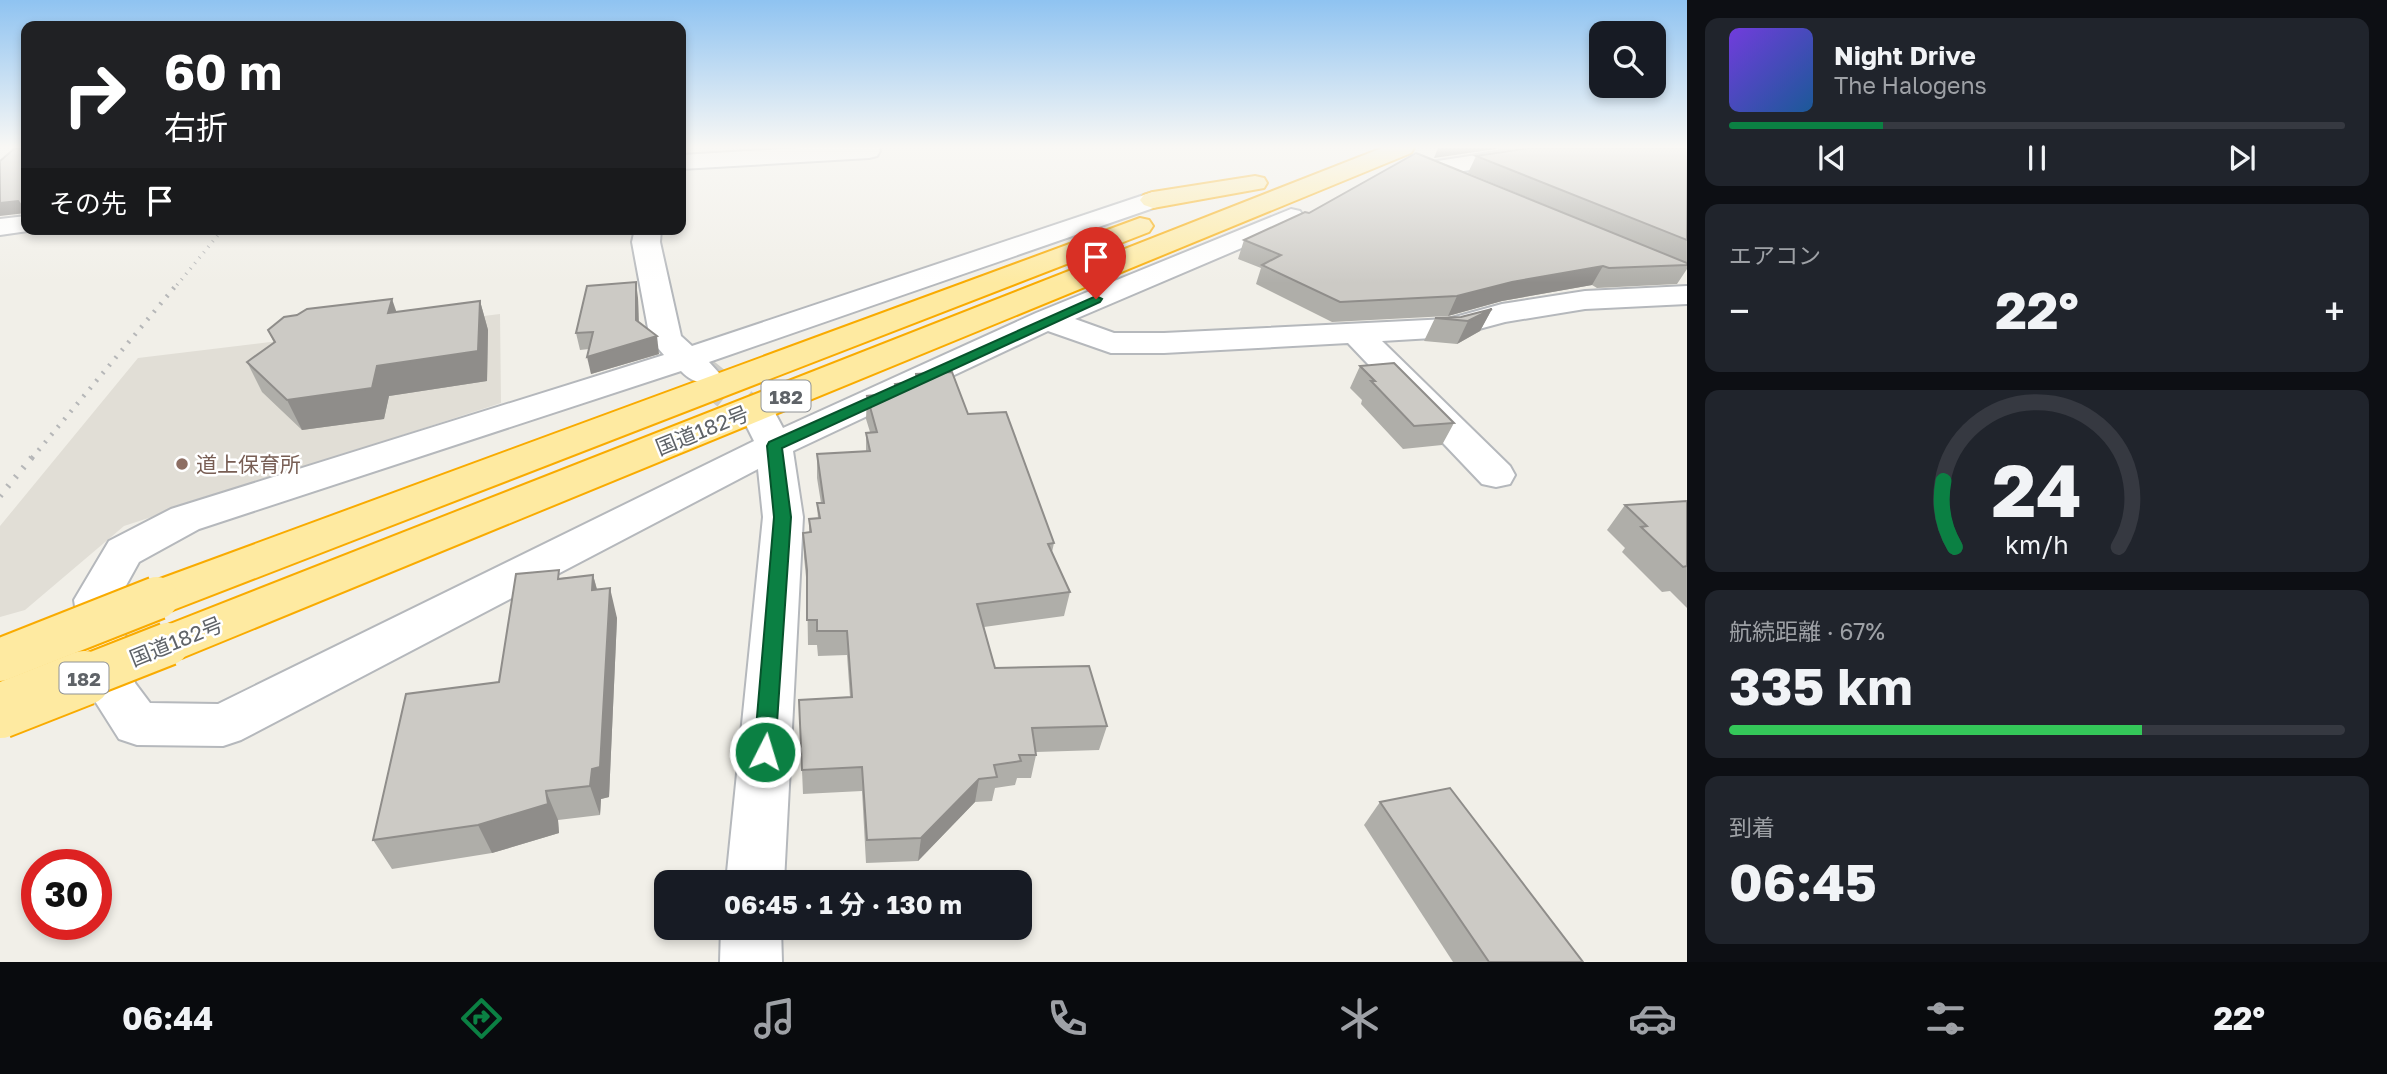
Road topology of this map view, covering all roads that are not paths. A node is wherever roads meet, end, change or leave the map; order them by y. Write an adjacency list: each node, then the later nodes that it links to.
1 (1196, 193): 4 (highway)
2 (1229, 193): 15 (highway, 国道182号 / 182, bridge)
3 (1317, 193): 5 (highway, 国道182号 / 182)
4 (1153, 200): 12 (street)
5 (1295, 204): 10 (street); 16 (highway, 国道182号 / 182, bridge)
6 (21, 224): 7 (street)
7 (0, 226)
8 (647, 235): 12 (street)
9 (1687, 295): 11 (street)
10 (1047, 320): 11 (street); 13 (street)
11 (1355, 332): 14 (street)
12 (693, 366): 13 (street)
13 (768, 433): 17 (street)
14 (1496, 475)
15 (0, 660)
16 (0, 712)
17 (756, 870)
18 (751, 940): 19 (street)
19 (751, 962)

